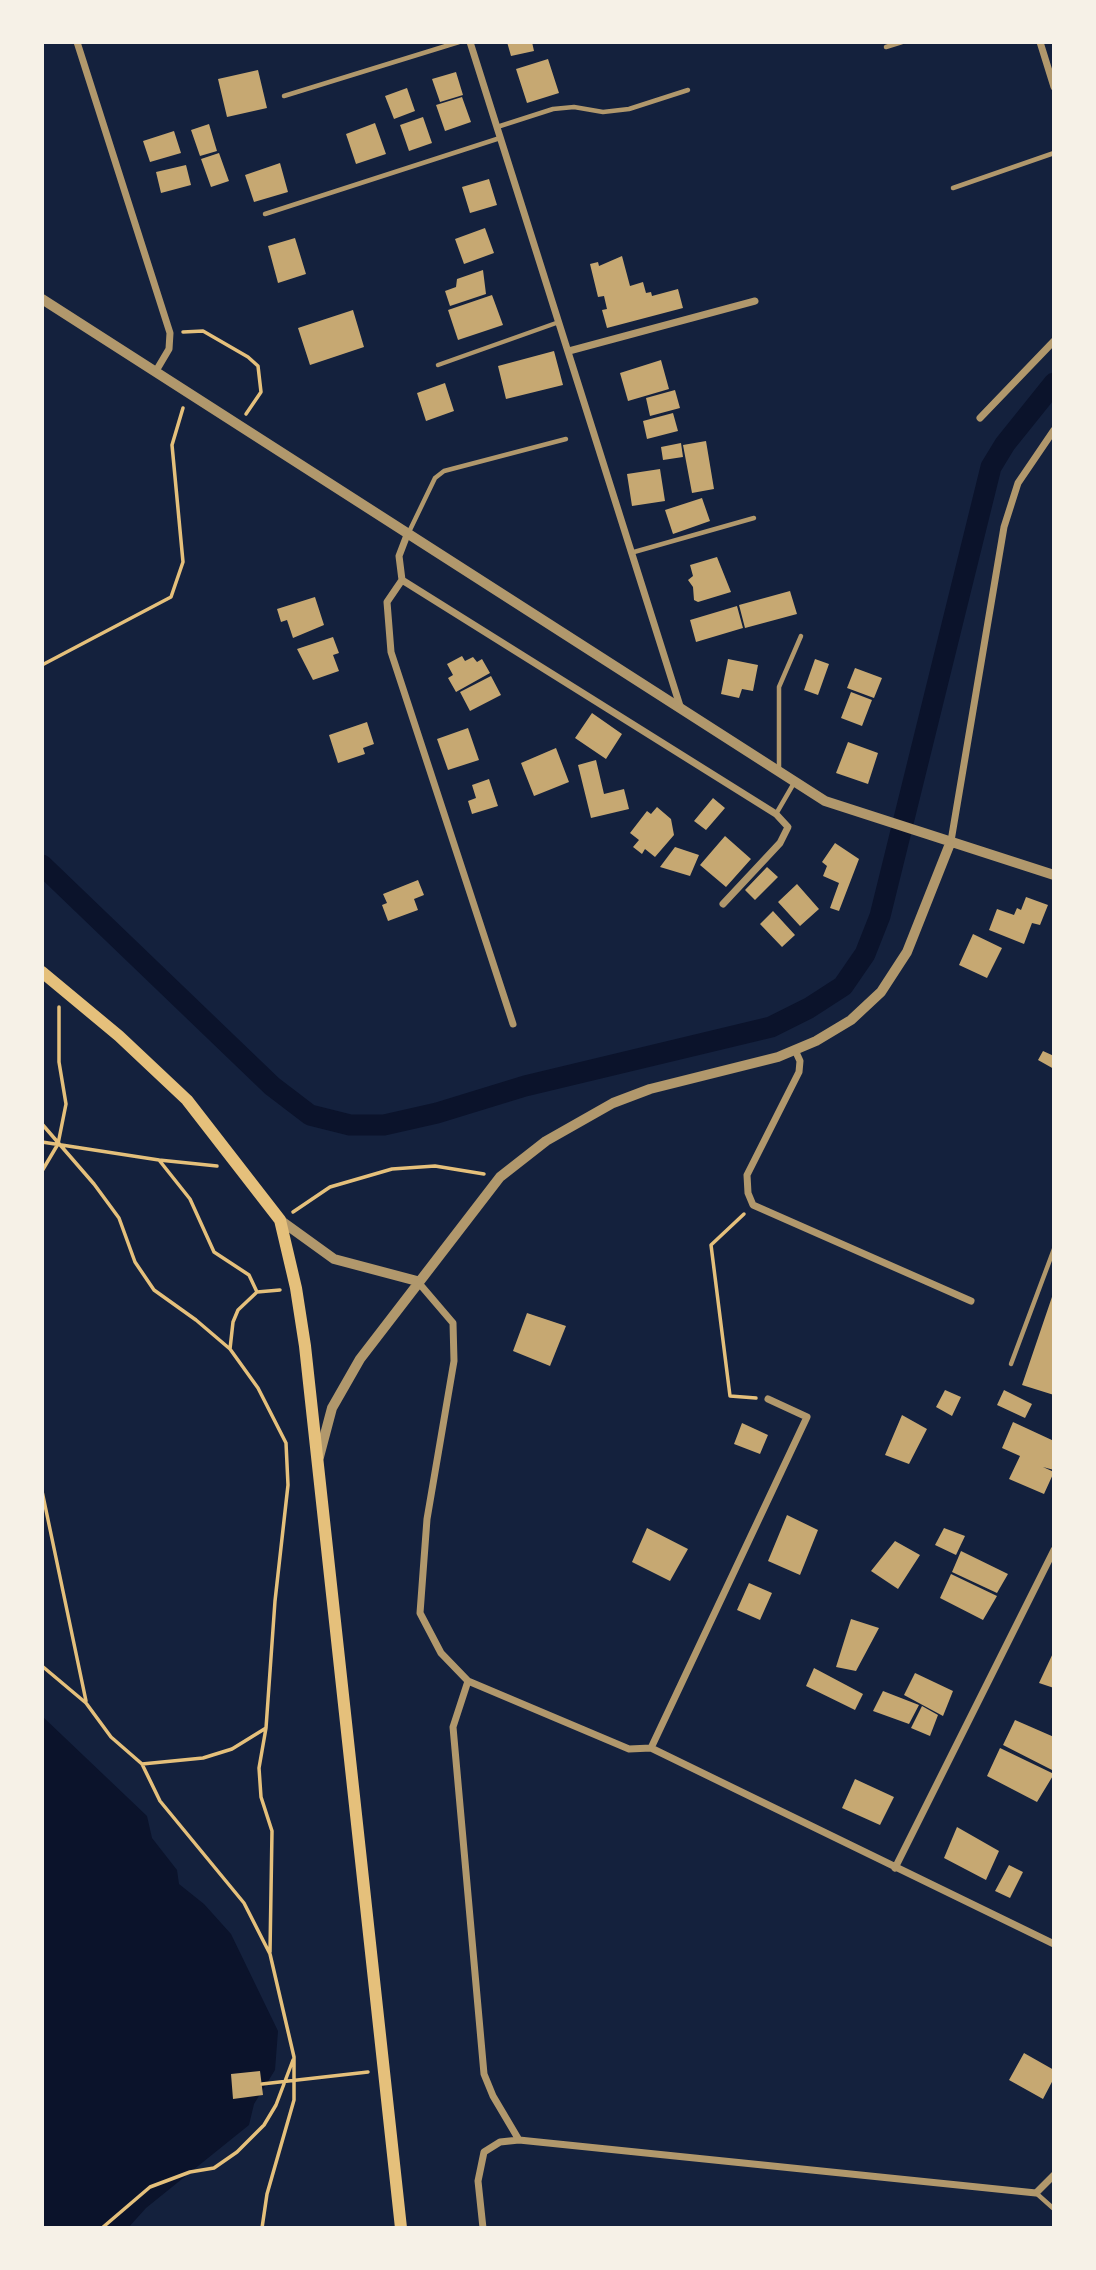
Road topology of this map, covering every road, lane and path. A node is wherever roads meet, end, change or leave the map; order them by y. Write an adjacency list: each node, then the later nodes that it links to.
1 (77, 42): 18 (street)
2 (459, 42): 9 (lane)
3 (470, 42): 10 (street)
4 (902, 42): 6 (lane)
5 (1040, 42): 7 (street)
6 (887, 47)
7 (1054, 87)
8 (688, 90): 10 (lane)
9 (284, 96)
10 (497, 127): 11 (street)
11 (501, 138): 14 (lane); 17 (street)
12 (1054, 153): 13 (lane)
13 (953, 188)
14 (265, 214)
15 (42, 299): 22 (street)
16 (755, 301): 20 (street)
17 (560, 322): 20 (street); 21 (lane)
18 (170, 333): 22 (street); 25 (path)
19 (1054, 341): 24 (street)
20 (569, 351): 30 (street)
21 (438, 365)
22 (156, 371): 23 (street)
23 (189, 393): 25 (street); 33 (path)
24 (980, 418)
25 (238, 425): 29 (street)
26 (1054, 430): 38 (street)
27 (566, 439): 29 (lane)
28 (754, 518): 30 (lane)
29 (407, 535): 31 (street); 34 (street)
30 (634, 552): 34 (street)
31 (402, 580): 37 (street); 43 (street)
32 (802, 635): 35 (lane)
33 (42, 665)
34 (682, 712): 35 (street)
35 (779, 774): 36 (street)
36 (794, 783): 37 (lane); 38 (street)
37 (776, 814): 40 (street)
38 (951, 841): 39 (street); 44 (street)
39 (1054, 875)
40 (723, 904)
41 (42, 972): 42 (main road)
42 (59, 984): 47 (path); 49 (main road)
43 (513, 1024)
44 (795, 1050): 51 (street); 52 (street)
45 (42, 1124): 47 (path)
46 (42, 1142): 47 (path)
47 (58, 1144): 48 (path); 50 (path); 59 (path)
48 (159, 1160): 49 (path); 57 (path)
49 (242, 1168): 53 (main road)
50 (42, 1171)
51 (500, 1177): 53 (path); 55 (street)
52 (753, 1205): 58 (street); 61 (path)
53 (280, 1220): 55 (street); 56 (main road)
54 (1054, 1249): 60 (lane)
55 (417, 1281): 62 (street); 66 (street)
56 (296, 1288): 57 (path); 62 (main road)
57 (257, 1292): 59 (path)
58 (971, 1301)
59 (230, 1349): 68 (path)
60 (1011, 1364)
61 (768, 1399): 69 (street)
62 (318, 1462): 83 (main road)
63 (42, 1491): 67 (path)
64 (1054, 1550): 71 (street)
65 (42, 1666): 67 (path)
66 (468, 1681): 69 (street); 77 (street)
67 (86, 1703): 70 (path)
68 (266, 1728): 70 (path); 73 (path)
69 (651, 1748): 71 (street)
70 (142, 1764): 73 (path)
71 (895, 1868): 72 (street)
72 (1054, 1944)
73 (270, 1954): 74 (path)
74 (294, 2057): 81 (path); 82 (path)
75 (373, 2072): 76 (path)
76 (262, 2084)
77 (519, 2140): 79 (street); 84 (street)
78 (1054, 2175): 79 (street)
79 (1037, 2193): 80 (lane)
80 (1054, 2209)
81 (102, 2228)
82 (262, 2228)
83 (401, 2228)
84 (483, 2228)

